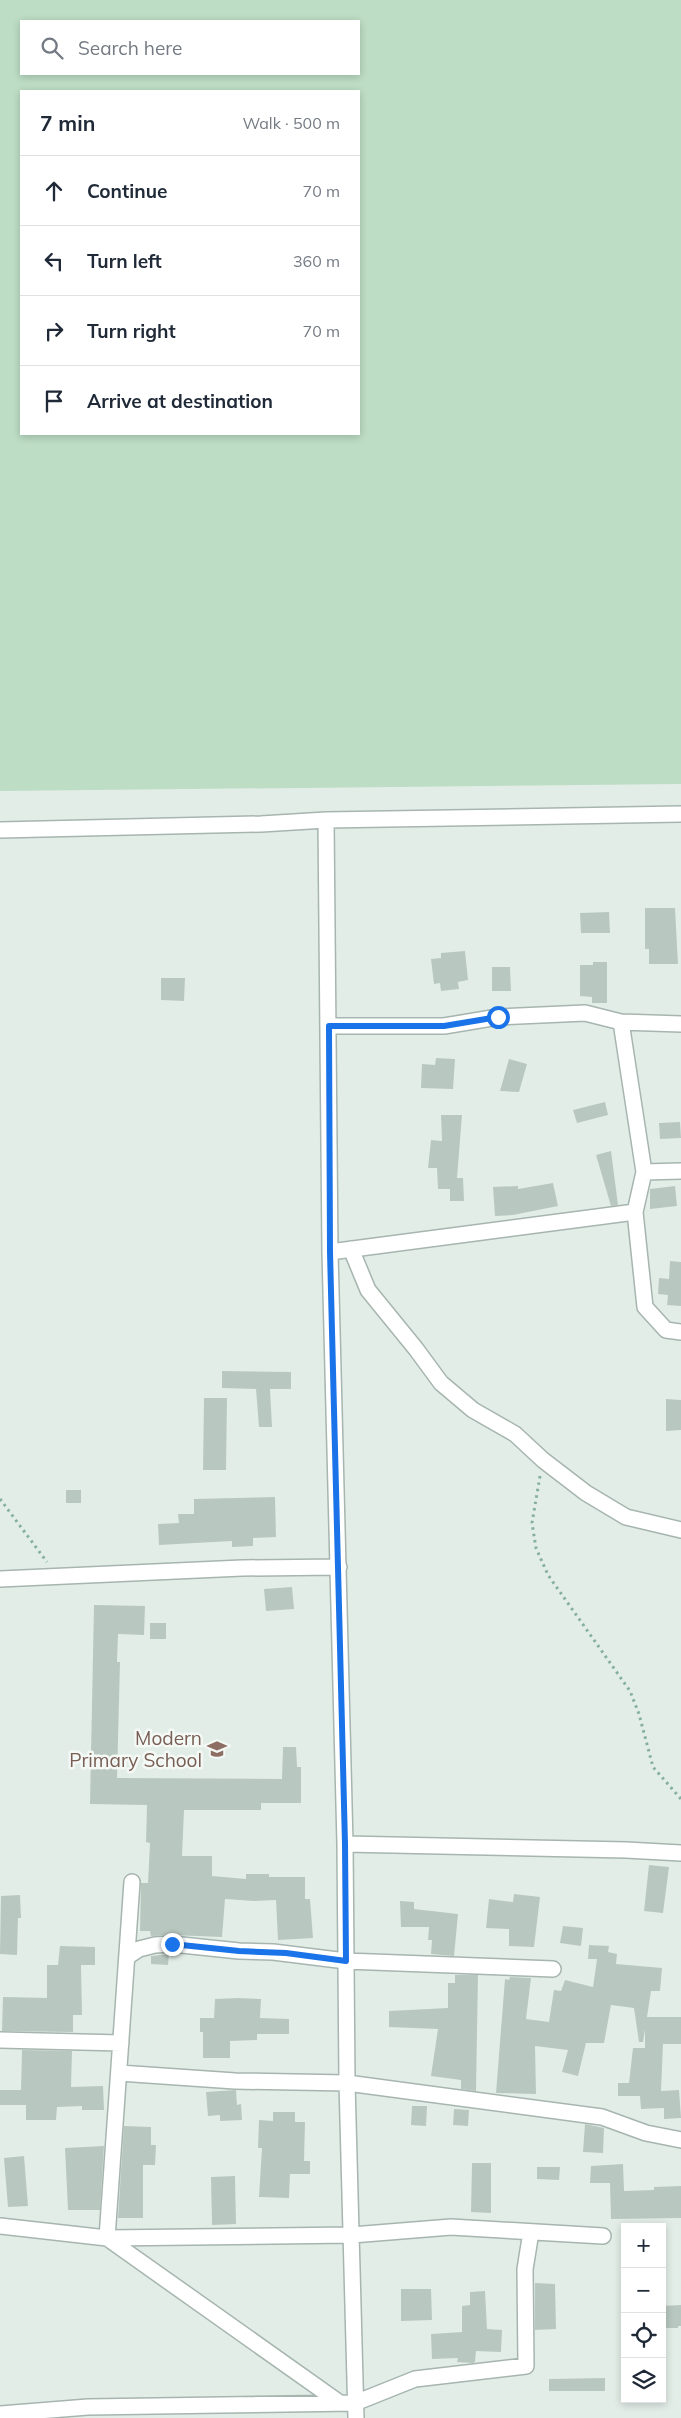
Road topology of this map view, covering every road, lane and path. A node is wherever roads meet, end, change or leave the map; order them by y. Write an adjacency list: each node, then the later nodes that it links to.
1 (681, 814): 2 (street)
2 (326, 820): 3 (street); 6 (street)
3 (0, 830)
4 (621, 1022): 5 (street); 6 (street); 8 (street)
5 (681, 1024)
6 (329, 1026): 11 (street)
7 (681, 1170): 8 (street)
8 (644, 1172): 9 (street)
9 (635, 1212): 10 (street); 12 (street)
10 (352, 1250): 11 (street); 13 (street)
11 (330, 1252): 16 (street)
12 (681, 1332)
13 (543, 1460): 15 (street); 19 (path)
14 (0, 1499): 17 (path)
15 (681, 1530)
16 (339, 1567): 17 (street); 20 (street)
17 (58, 1576): 18 (street)
18 (0, 1579)
19 (681, 1799)
20 (345, 1844): 21 (street); 24 (street)
21 (681, 1853)
22 (132, 1882): 23 (street)
23 (127, 1957): 24 (street); 27 (street)
24 (346, 1961): 25 (street); 29 (street)
25 (553, 1969)
26 (0, 2040): 27 (street)
27 (121, 2042): 28 (street)
28 (119, 2073): 29 (street); 35 (street)
29 (347, 2083): 30 (street); 33 (street)
30 (681, 2140)
31 (0, 2226): 35 (street)
32 (531, 2232): 33 (street); 34 (street); 36 (street)
33 (352, 2235): 35 (street); 36 (street)
34 (603, 2236)
35 (107, 2238): 36 (street)
36 (350, 2408): 37 (street)
37 (0, 2414)

